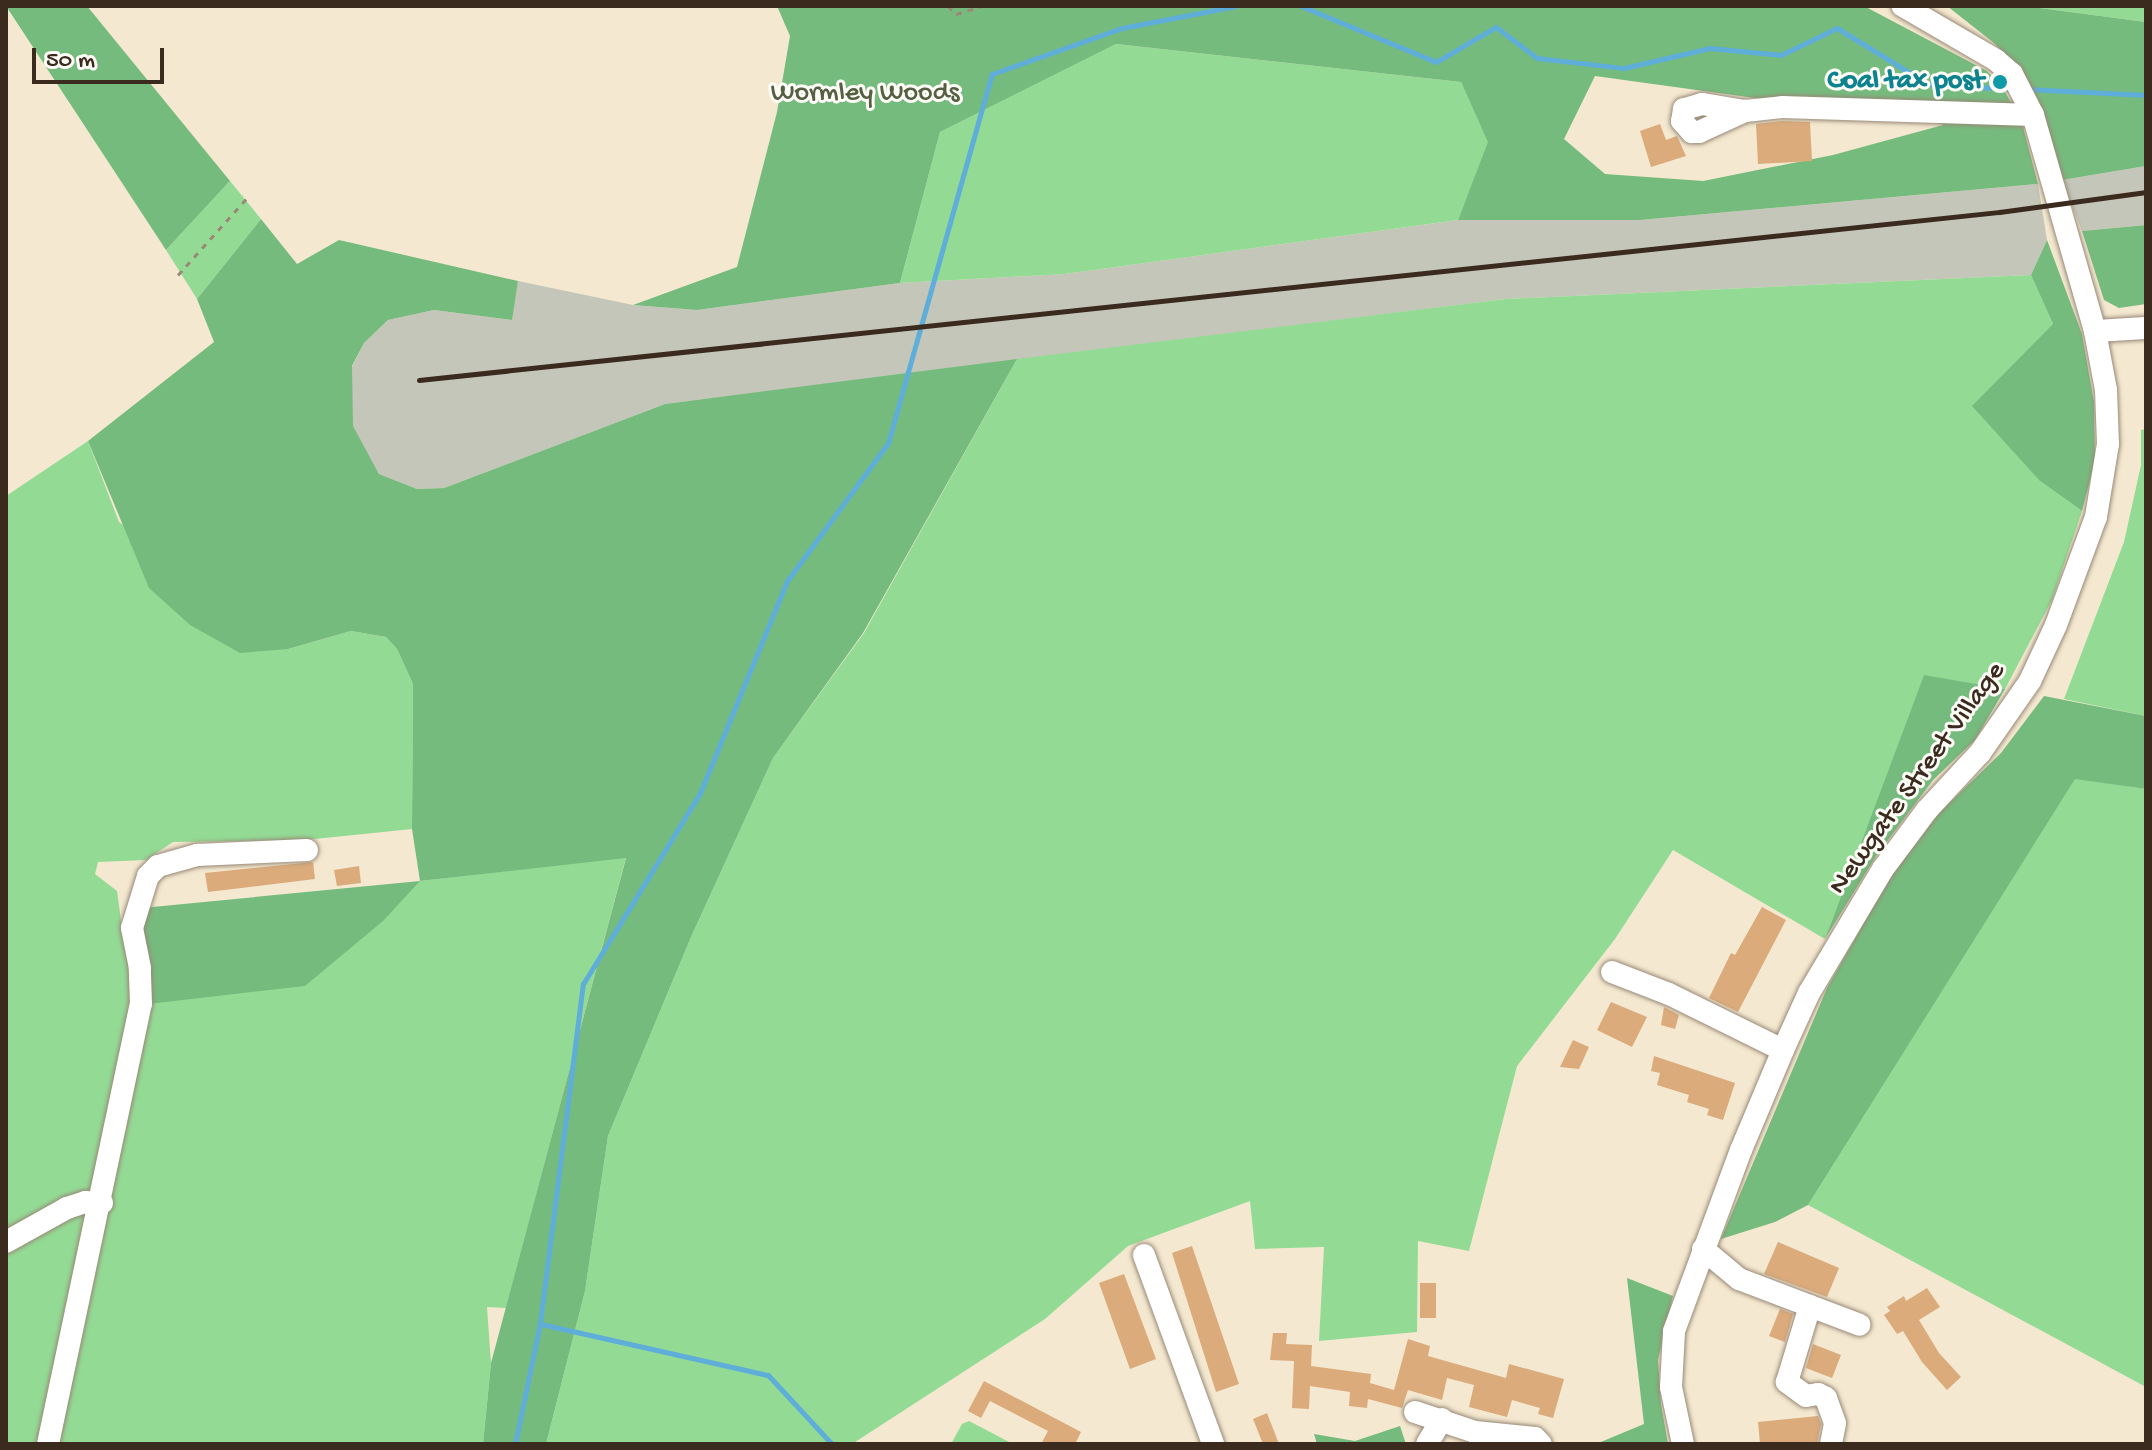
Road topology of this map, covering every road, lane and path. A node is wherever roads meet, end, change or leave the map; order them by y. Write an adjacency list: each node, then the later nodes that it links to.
1 (948, 6): 2 (path)
2 (982, 6)
3 (1903, 6): 5 (street, Newgate Street Village)
4 (1745, 111): 5 (street)
5 (2033, 115): 9 (street, Newgate Street Village)
6 (249, 196): 7 (path)
7 (178, 275)
8 (2146, 328): 9 (street)
9 (2095, 331): 12 (street, Newgate Street Village)
10 (307, 850): 13 (street)
11 (1612, 972): 12 (street)
12 (1783, 1050): 15 (street, Newgate Street Village)
13 (102, 1203): 14 (street); 21 (street)
14 (6, 1242)
15 (1703, 1249): 17 (street); 25 (street, Newgate Street Village)
16 (1144, 1255): 22 (street)
17 (1810, 1306): 18 (street); 26 (street)
18 (1860, 1325)
19 (1415, 1412): 20 (street)
20 (1442, 1419): 23 (street); 24 (street)
21 (48, 1444)
22 (1213, 1444)
23 (1427, 1444)
24 (1541, 1444)
25 (1683, 1444)
26 (1831, 1444)

